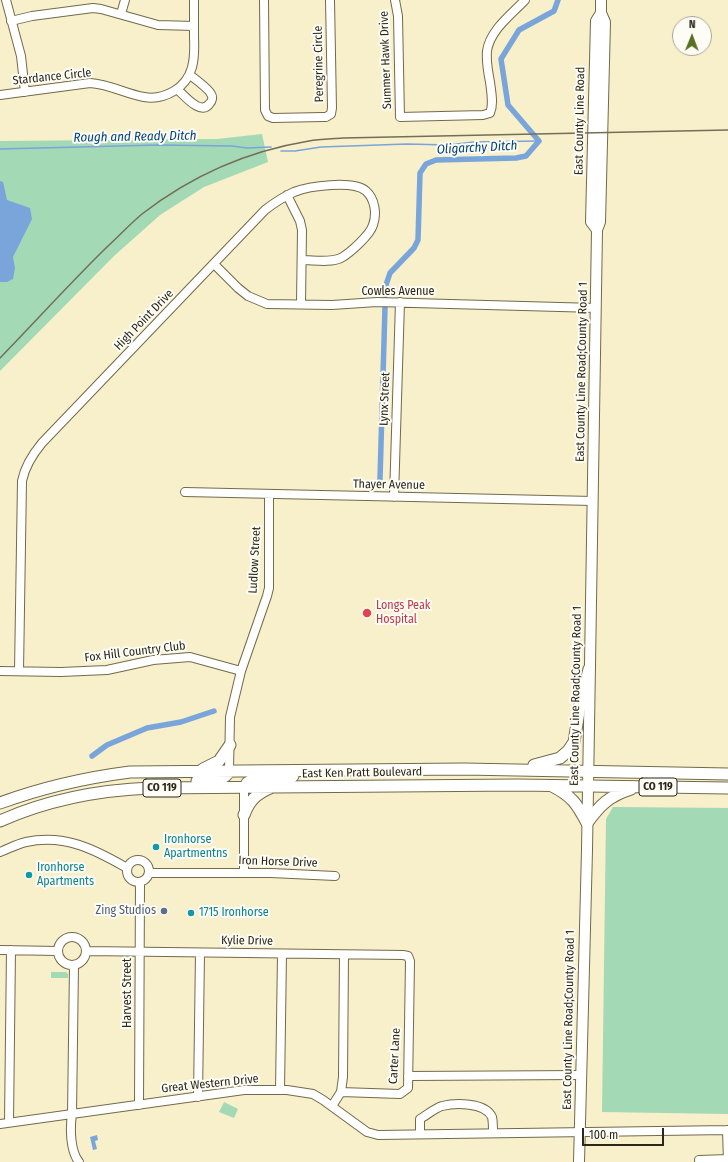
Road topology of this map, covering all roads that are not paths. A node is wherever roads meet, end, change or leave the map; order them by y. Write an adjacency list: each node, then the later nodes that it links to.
1 (6, 0): 12 (street)
2 (104, 0): 10 (street)
3 (125, 0): 11 (street)
4 (194, 0): 13 (street, Stardance Circle)
5 (264, 0): 6 (street, Peregrine Circle)
6 (330, 0)
7 (395, 0): 8 (street, Summer Hawk Drive)
8 (525, 0)
9 (601, 0): 23 (main road, East County Line Road;County Road 1)
10 (101, 9): 11 (street); 12 (street)
11 (121, 14): 13 (street)
12 (12, 20): 16 (street)
13 (194, 26): 14 (street, Stardance Circle)
14 (190, 75): 15 (street, Stardance Circle); 15 (street)
15 (177, 89): 16 (street, Stardance Circle)
16 (25, 92): 17 (street, Stardance Circle)
17 (0, 95)
18 (287, 195): 19 (street); 19 (street, High Point Drive); 20 (street, High Point Drive)
19 (302, 260): 22 (street)
20 (214, 264): 22 (street, Cowles Avenue); 30 (street, High Point Drive)
21 (400, 302): 22 (street, Cowles Avenue); 23 (street, Cowles Avenue); 26 (street, Lynx Street)
22 (301, 304)
23 (596, 308): 27 (main road, East County Line Road;County Road 1)
24 (185, 492): 25 (street, Thayer Avenue)
25 (269, 494): 26 (street, Thayer Avenue); 31 (street, Ludlow Street)
26 (394, 497): 27 (street, Thayer Avenue)
27 (593, 501): 28 (main road, East County Line Road;County Road 1)
28 (589, 669): 33 (highway); 37 (main road, East County Line Road;County Road 1)
29 (0, 671): 30 (street, Fox Hill Country Club)
30 (19, 671): 31 (street, Fox Hill Country Club)
31 (241, 671): 32 (street)
32 (230, 745): 34 (highway); 35 (street)
33 (507, 770): 36 (highway, East Ken Pratt Boulevard / CO 119); 37 (highway, East Ken Pratt Boulevard / CO 119)
34 (198, 771): 35 (highway, East Ken Pratt Boulevard / CO 119); 46 (highway, East Ken Pratt Boulevard / CO 119)
35 (229, 771): 36 (highway, East Ken Pratt Boulevard / CO 119); 44 (highway)
36 (307, 771): 41 (highway)
37 (588, 771): 38 (highway, East Ken Pratt Boulevard / CO 119); 40 (main road, East County Line Road;County Road 1)
38 (728, 774)
39 (549, 785): 40 (highway, East Ken Pratt Boulevard / CO 119); 42 (highway, East Ken Pratt Boulevard / CO 119); 49 (highway)
40 (588, 786): 43 (highway, East Ken Pratt Boulevard / CO 119); 49 (main road, East County Line Road;County Road 1)
41 (244, 787): 42 (highway, East Ken Pratt Boulevard / CO 119); 44 (highway, East Ken Pratt Boulevard / CO 119); 47 (street)
42 (274, 787): 47 (highway)
43 (643, 787): 45 (highway, East Ken Pratt Boulevard / CO 119); 49 (highway)
44 (160, 788): 48 (highway, East Ken Pratt Boulevard / CO 119)
45 (728, 788)
46 (0, 803)
47 (244, 815): 53 (street)
48 (0, 821)
49 (587, 823): 67 (main road, East County Line Road;County Road 1)
50 (0, 852): 51 (street)
51 (127, 868): 52 (street); 55 (street)
52 (149, 873): 53 (street, Iron Horse Drive); 55 (street)
53 (244, 873): 54 (street, Iron Horse Drive)
54 (335, 876)
55 (140, 882): 60 (street, Harvest Street)
56 (0, 950): 57 (street)
57 (11, 950): 58 (street); 74 (street)
58 (58, 951): 59 (street); 65 (street)
59 (86, 951): 60 (street, Kylie Drive); 65 (street)
60 (140, 952): 61 (street, Kylie Drive); 71 (street, Harvest Street)
61 (200, 953): 62 (street, Kylie Drive); 70 (street)
62 (282, 954): 63 (street, Kylie Drive); 68 (street)
63 (344, 955): 64 (street, Kylie Drive); 69 (street)
64 (408, 956): 66 (street, Carter Lane)
65 (74, 965): 73 (street)
66 (408, 1076): 67 (street); 69 (street, Carter Lane)
67 (581, 1076): 78 (main road, East County Line Road;County Road 1)
68 (280, 1090): 70 (street, Great Western Drive); 72 (street, Great Western Drive)
69 (340, 1092): 72 (street)
70 (198, 1097): 71 (street, Great Western Drive)
71 (139, 1105): 73 (street, Great Western Drive)
72 (332, 1106): 79 (street, Great Western Drive)
73 (72, 1114): 74 (street, Great Western Drive); 82 (street)
74 (10, 1122): 75 (street, Great Western Drive)
75 (0, 1124)
76 (727, 1130): 78 (street, Great Western Drive); 81 (street)
77 (493, 1133): 78 (street, Great Western Drive); 79 (street, Great Western Drive); 79 (street)
78 (580, 1133): 83 (main road, East County Line Road;County Road 1)
79 (420, 1134)
80 (699, 1160): 81 (street)
81 (728, 1160)
82 (80, 1162)
83 (579, 1162)

